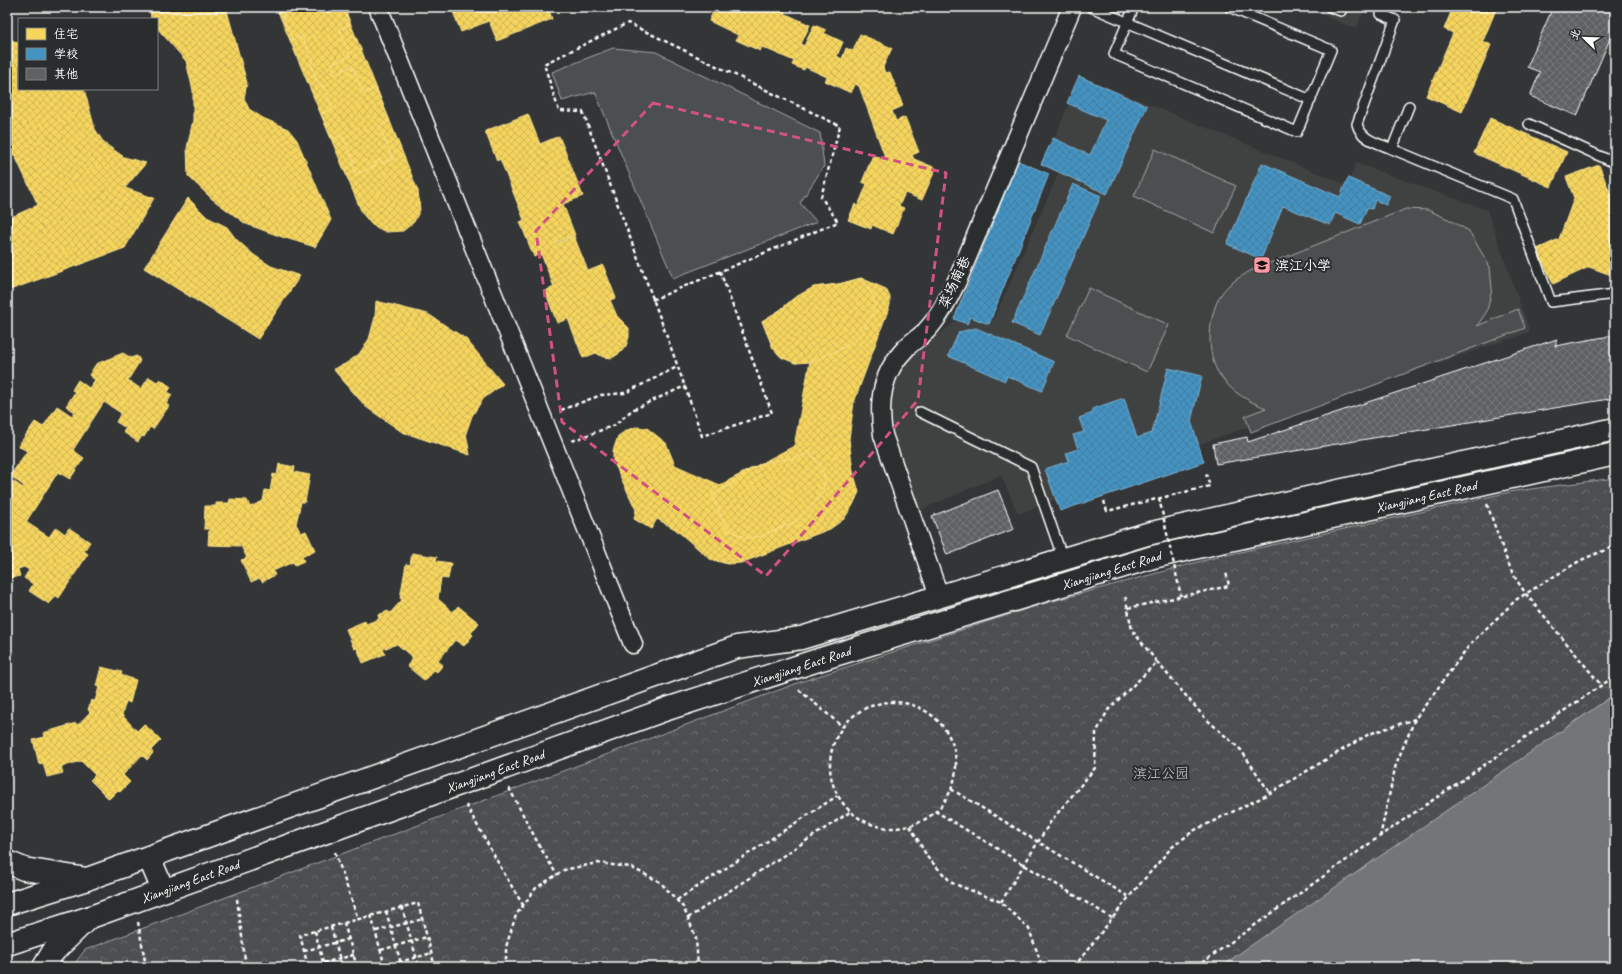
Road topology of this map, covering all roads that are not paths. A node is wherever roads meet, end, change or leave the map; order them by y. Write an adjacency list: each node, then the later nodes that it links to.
1 (378, 7): 21 (street)
2 (1072, 7): 20 (street, 菜场南巷)
3 (1091, 7): 9 (lane)
4 (1134, 7): 9 (lane)
5 (1229, 7): 10 (lane)
6 (1330, 7): 7 (lane)
7 (1343, 7)
8 (1381, 14): 13 (lane)
9 (1128, 22): 10 (lane); 10 (lane)
10 (1311, 100)
11 (1409, 106): 13 (lane)
12 (1529, 124): 14 (lane)
13 (1392, 149): 15 (lane)
14 (1615, 163)
15 (1615, 294)
16 (920, 412): 19 (lane)
17 (1615, 429): 19 (main road, Xiangjiang East Road)
18 (1615, 454): 25 (main road, Xiangjiang East Road)
19 (1063, 559): 20 (main road, Xiangjiang East Road)
20 (939, 596): 22 (main road, Xiangjiang East Road)
21 (633, 644)
22 (149, 857): 24 (main road, Xiangjiang East Road); 25 (main road)
23 (7, 862): 24 (main road)
24 (87, 879): 26 (main road, Xiangjiang East Road)
25 (163, 890): 27 (main road, Xiangjiang East Road)
26 (7, 904)
27 (88, 918): 28 (main road, Xiangjiang East Road); 29 (main road)
28 (7, 944)
29 (44, 967)

